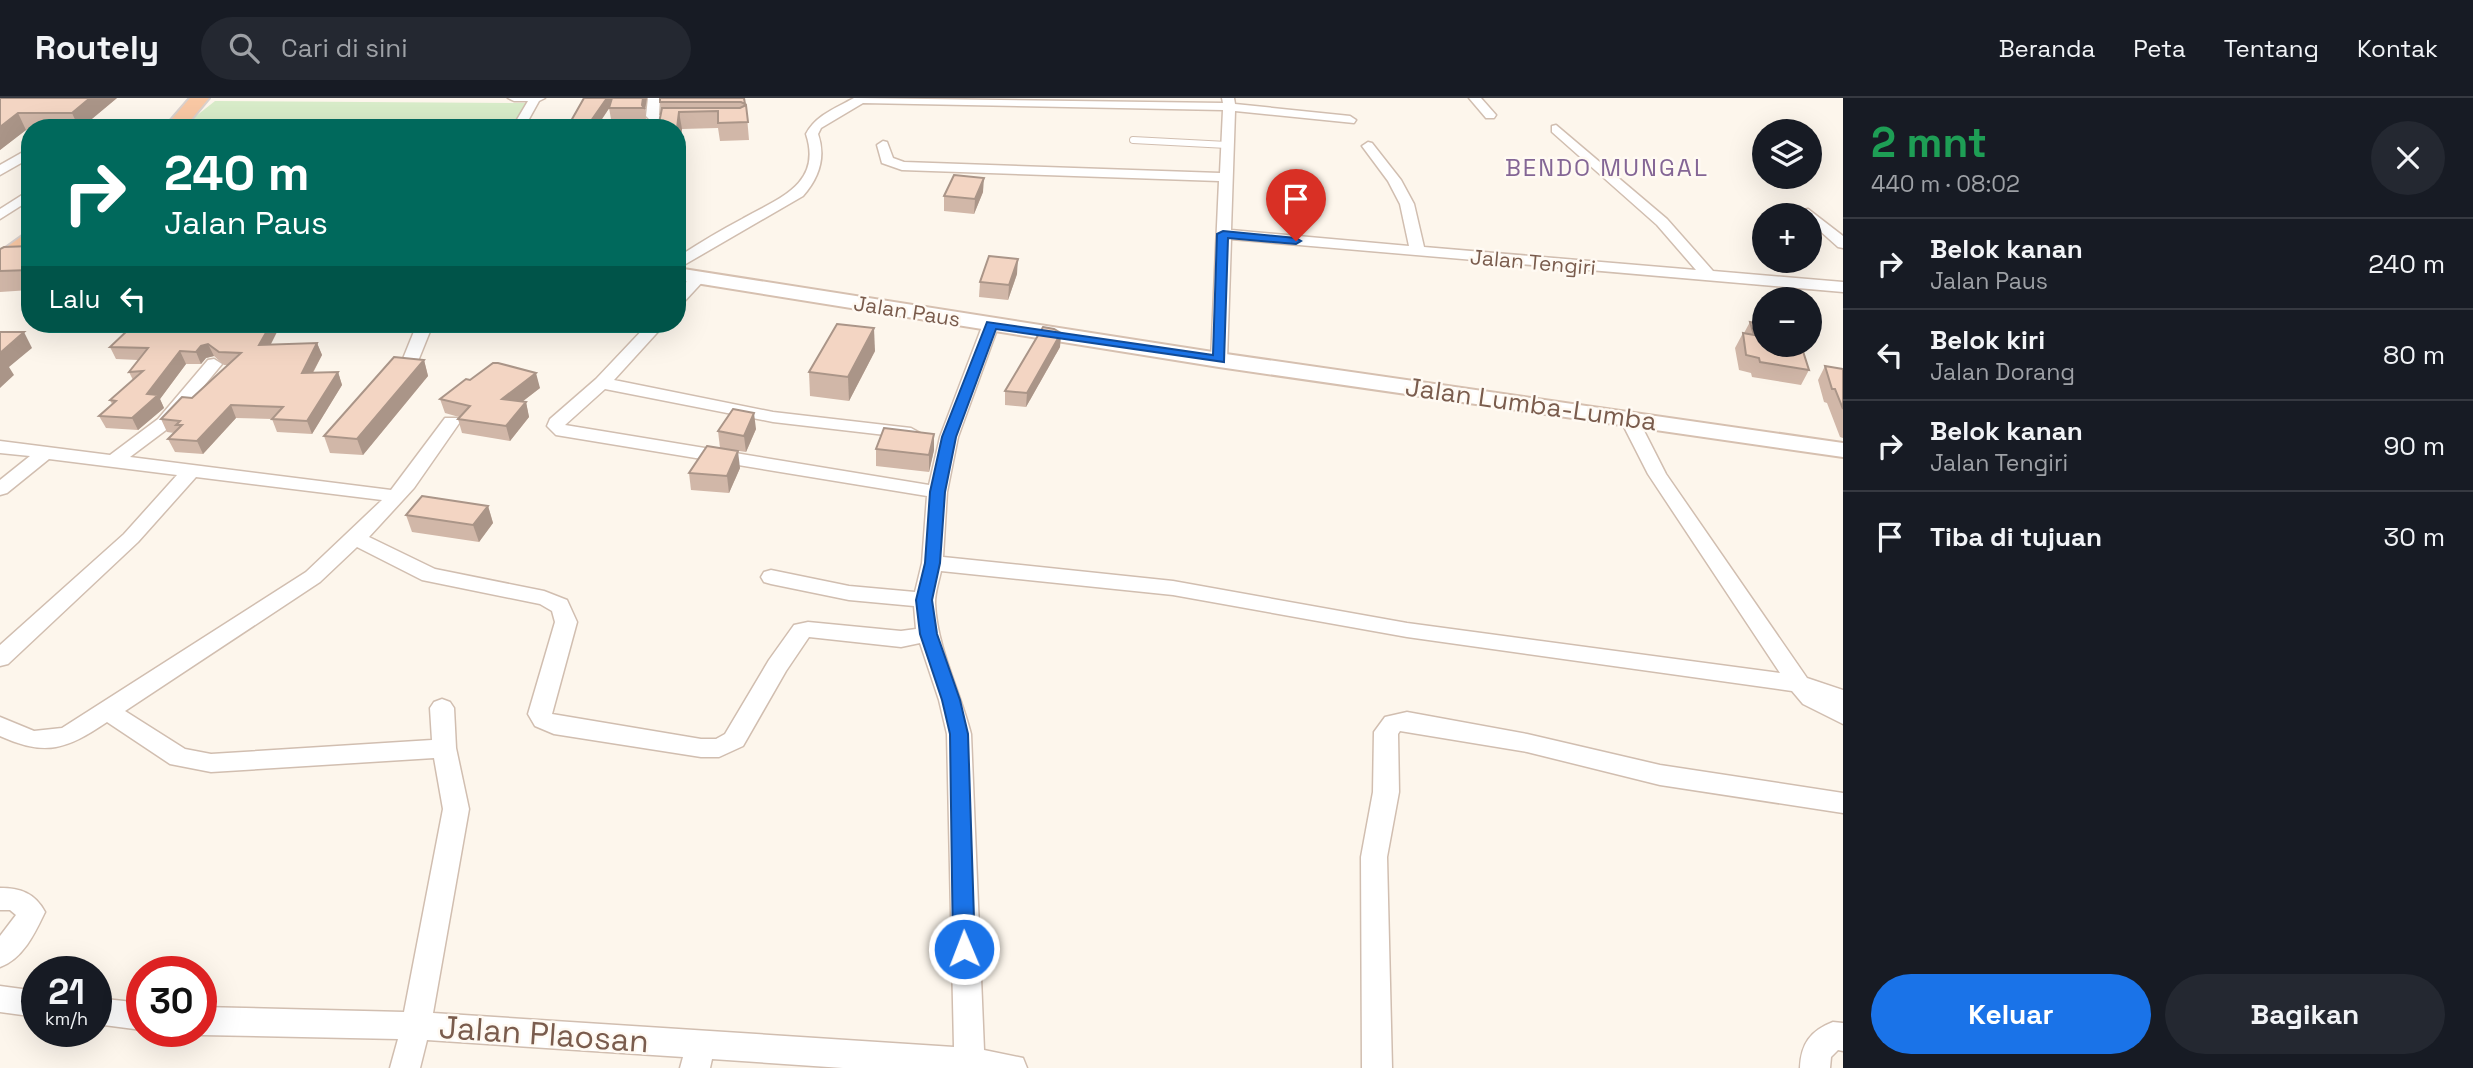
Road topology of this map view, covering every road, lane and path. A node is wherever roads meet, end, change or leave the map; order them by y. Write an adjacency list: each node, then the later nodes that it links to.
1 (178, 98): 10 (highway)
2 (200, 98): 11 (highway)
3 (514, 98): 7 (street)
4 (654, 98): 13 (street)
5 (863, 98): 8 (street); 30 (street)
6 (1475, 98): 9 (street)
7 (537, 99): 12 (street)
8 (1228, 103): 14 (street); 18 (street)
9 (1490, 115)
10 (160, 119)
11 (181, 119)
12 (524, 119)
13 (703, 119)
14 (1350, 120)
15 (1556, 129): 33 (street)
16 (1133, 140): 18 (lane)
17 (883, 145): 22 (street)
18 (1227, 145): 22 (street)
19 (1368, 146): 29 (street)
20 (21, 158): 21 (street)
21 (0, 171)
22 (1226, 177): 26 (street)
23 (21, 200): 24 (street)
24 (0, 215)
25 (1822, 225): 27 (street)
26 (1223, 234): 29 (street, Jalan Tengiri); 40 (street)
27 (1843, 244)
28 (20, 245): 31 (highway)
29 (1418, 252): 33 (street, Jalan Tengiri)
30 (686, 259)
31 (0, 263)
32 (686, 276): 34 (main road, Jalan Paus)
33 (1709, 276): 35 (street, Jalan Tengiri)
34 (699, 278): 36 (street); 37 (main road, Jalan Paus)
35 (1843, 287)
36 (686, 292)
37 (991, 324): 40 (main road, Jalan Paus); 46 (street)
38 (421, 333): 42 (street)
39 (649, 333): 43 (street)
40 (1219, 360): 44 (main road, Jalan Lumba-Lumba)
41 (214, 364): 50 (street)
42 (408, 366)
43 (603, 383): 46 (street); 53 (street)
44 (1629, 419): 48 (main road, Jalan Lumba-Lumba); 61 (street)
45 (451, 422): 54 (street)
46 (936, 436): 53 (street)
47 (0, 447): 49 (street)
48 (1843, 450)
49 (45, 453): 50 (street); 52 (street)
50 (112, 462): 51 (street)
51 (191, 471): 54 (street); 60 (street)
52 (0, 489)
53 (937, 492): 56 (street)
54 (397, 496): 55 (street)
55 (355, 540): 59 (street); 64 (street)
56 (932, 563): 58 (street); 61 (street)
57 (771, 577): 58 (street)
58 (924, 600): 59 (street)
59 (928, 634): 77 (street)
60 (0, 658)
61 (1799, 684): 62 (street); 65 (street)
62 (1843, 699)
63 (442, 708): 67 (street)
64 (107, 711): 66 (street); 67 (street)
65 (1843, 715)
66 (0, 726)
67 (444, 748): 74 (street)
68 (1843, 803): 80 (street)
69 (0, 899): 70 (street)
70 (0, 955)
71 (0, 999): 72 (street)
72 (21, 1002)
73 (217, 1021): 74 (street, Jalan Plaosan)
74 (416, 1026): 76 (street, Jalan Plaosan); 78 (street)
75 (1843, 1037): 81 (street)
76 (698, 1056): 77 (street, Jalan Plaosan)
77 (969, 1062): 79 (street, Jalan Plaosan)
78 (405, 1068)
79 (1012, 1068)
80 (1377, 1068)
81 (1815, 1068)

